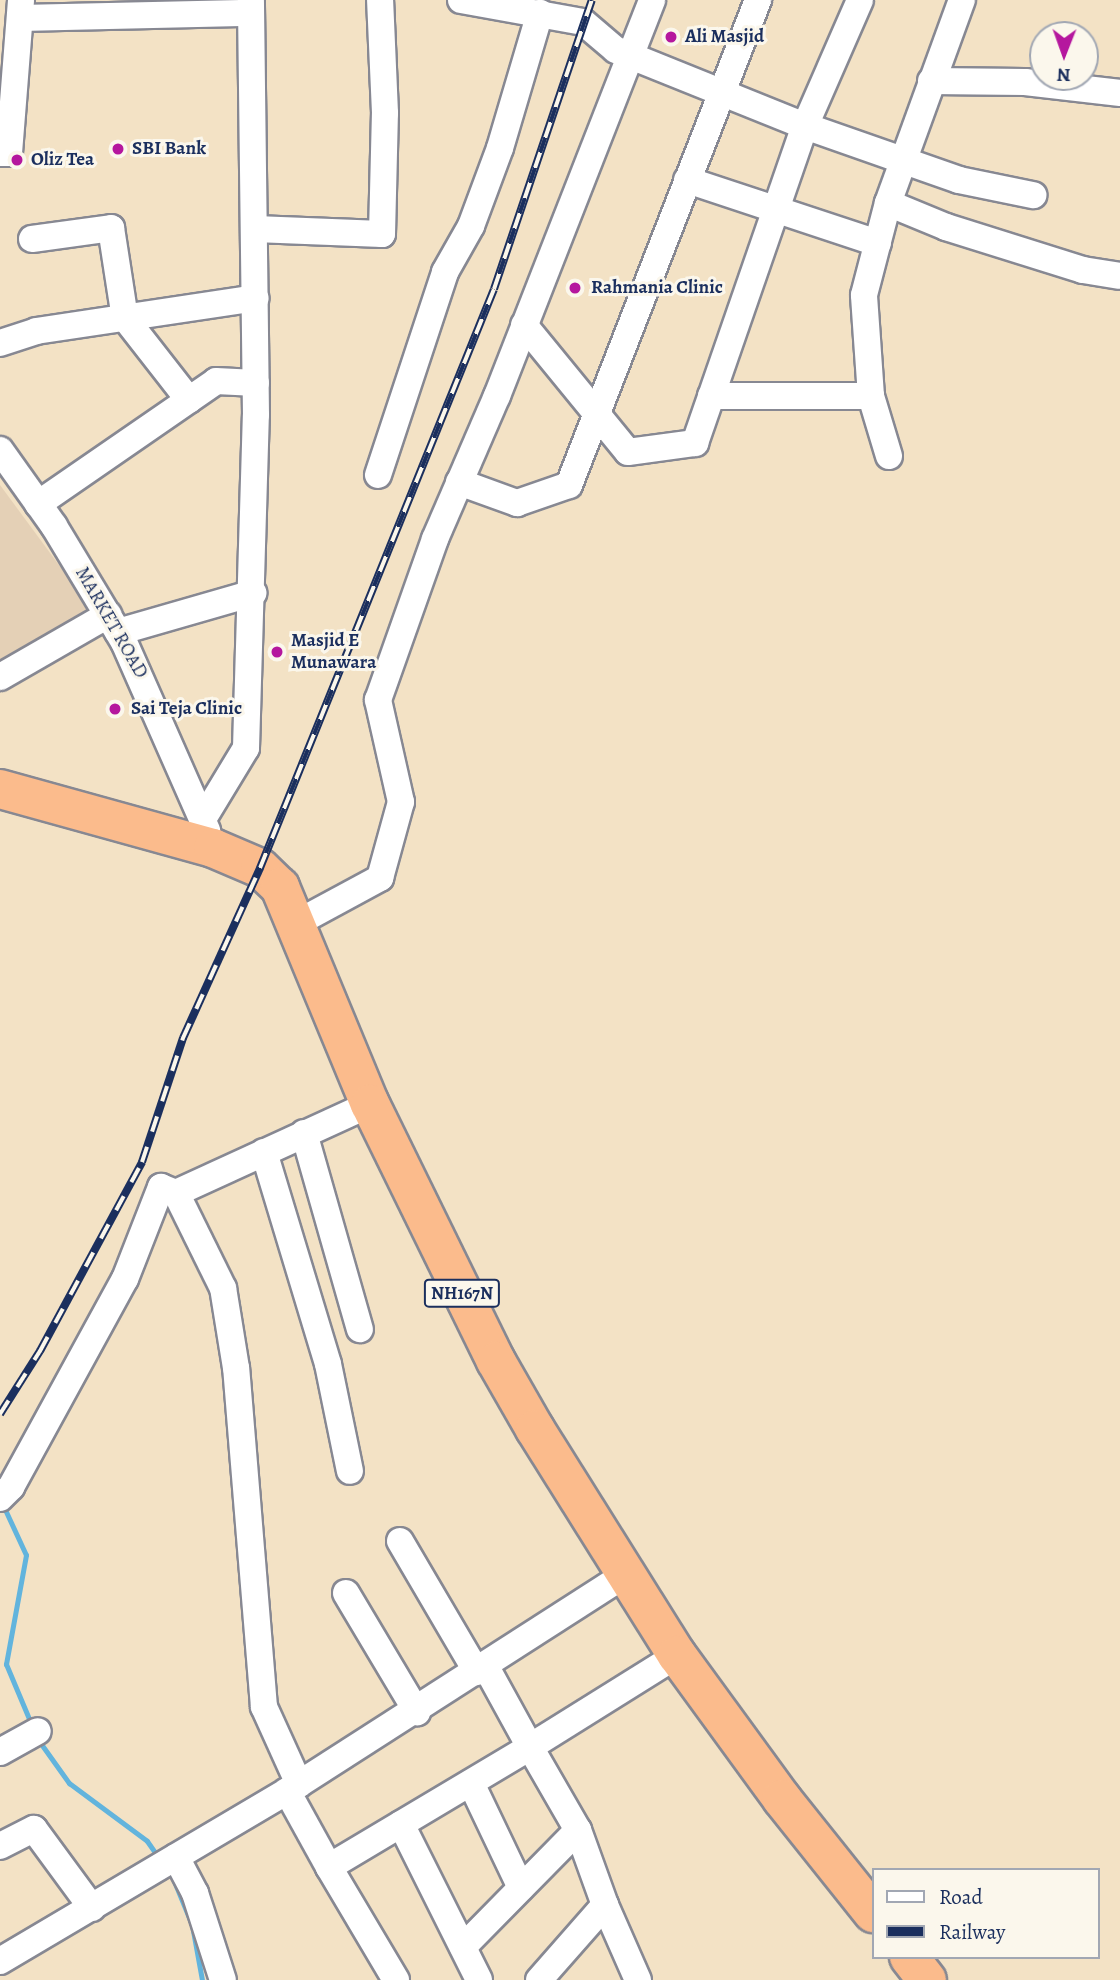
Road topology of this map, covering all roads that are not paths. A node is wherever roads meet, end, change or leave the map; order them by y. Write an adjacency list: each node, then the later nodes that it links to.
1 (380, 0): 21 (street)
2 (461, 0): 9 (street)
3 (652, 0): 10 (street)
4 (758, 0): 12 (street)
5 (860, 0): 14 (street)
6 (962, 0): 11 (street)
7 (254, 4): 8 (street); 21 (street)
8 (21, 9): 15 (street)
9 (540, 13): 10 (street); 36 (street)
10 (629, 56): 12 (street); 27 (street)
11 (931, 81): 13 (street); 16 (street)
12 (722, 91): 14 (street); 17 (street)
13 (1120, 93)
14 (805, 125): 16 (street); 20 (street)
15 (0, 153)
16 (904, 158): 18 (street); 19 (street)
17 (687, 180): 20 (street); 33 (street)
18 (1033, 195)
19 (888, 203): 23 (street); 24 (street)
20 (776, 209): 23 (street); 30 (street)
21 (255, 229): 25 (street)
22 (32, 239): 26 (street)
23 (878, 243): 31 (street)
24 (1120, 276)
25 (256, 298): 26 (street); 29 (street)
26 (125, 318): 28 (street); 32 (street)
27 (524, 325): 33 (street); 37 (street)
28 (0, 343)
29 (256, 383): 32 (street); 39 (street)
30 (711, 396): 31 (street); 33 (street)
31 (871, 396): 35 (street)
32 (189, 400): 38 (street)
33 (597, 410): 37 (street)
34 (0, 450): 38 (street, MARKET ROAD)
35 (889, 456)
36 (378, 475)
37 (459, 482): 44 (street)
38 (38, 504): 40 (street, MARKET ROAD)
39 (253, 593): 40 (street); 43 (street)
40 (113, 624): 41 (street); 43 (street, MARKET ROAD)
41 (0, 677)
42 (0, 789): 43 (highway, NH167N)
43 (208, 833): 44 (highway, NH167N)
44 (295, 923): 45 (highway, NH167N)
45 (370, 1104): 46 (street); 53 (highway, NH167N)
46 (304, 1133): 47 (street); 49 (street)
47 (264, 1152): 48 (street); 50 (street)
48 (176, 1193): 51 (street); 62 (street)
49 (360, 1329)
50 (350, 1471)
51 (5, 1492)
52 (400, 1541): 56 (street)
53 (628, 1573): 55 (highway, NH167N); 56 (street)
54 (346, 1592): 57 (street)
55 (677, 1655): 59 (street); 71 (highway, NH167N)
56 (481, 1670): 57 (street); 59 (street)
57 (417, 1712): 62 (street)
58 (38, 1731): 60 (street)
59 (530, 1747): 61 (street); 64 (street)
60 (0, 1752)
61 (471, 1783): 63 (street); 68 (street)
62 (293, 1788): 66 (street); 67 (street)
63 (401, 1824): 67 (street); 72 (street)
64 (578, 1830): 68 (street); 69 (street)
65 (0, 1846): 70 (street)
66 (176, 1857): 70 (street); 75 (street)
67 (329, 1867): 76 (street)
68 (521, 1888): 72 (street)
69 (605, 1905): 78 (street); 79 (street)
70 (92, 1908): 74 (street)
71 (872, 1912)
72 (463, 1947): 77 (street)
73 (911, 1959): 80 (highway)
74 (0, 1961)
75 (223, 1980)
76 (397, 1980)
77 (479, 1980)
78 (539, 1980)
79 (638, 1980)
80 (927, 1980)

